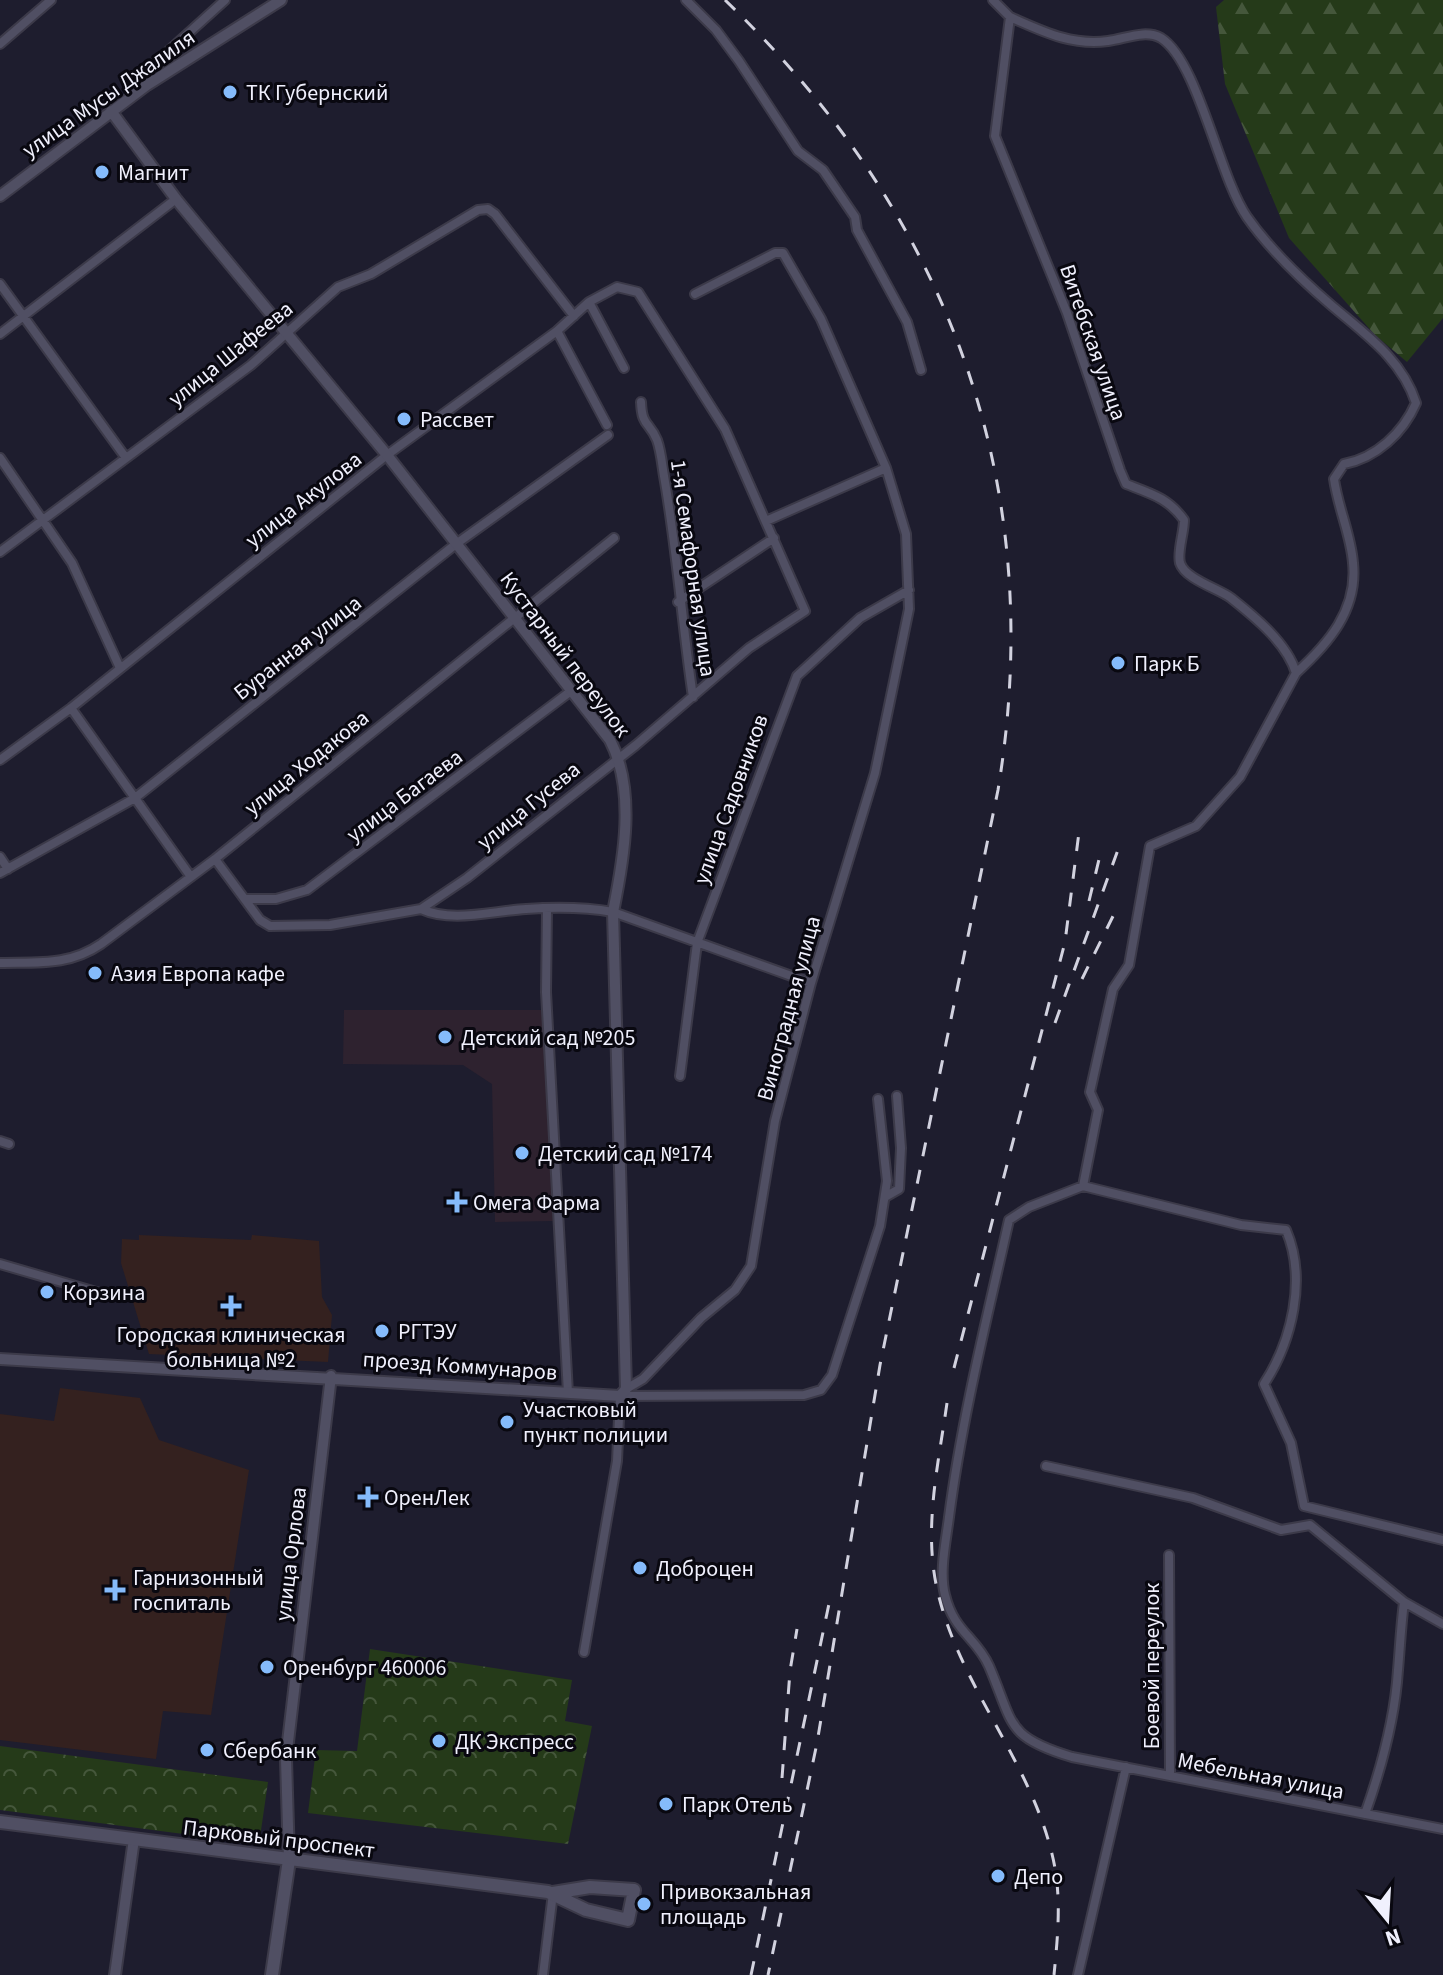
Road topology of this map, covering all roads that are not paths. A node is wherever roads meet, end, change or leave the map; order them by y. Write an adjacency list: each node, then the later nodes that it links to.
1 (51, 0): 7 (street)
2 (225, 0): 8 (street)
3 (686, 0): 21 (street)
4 (993, 0): 6 (street)
5 (279, 1): 8 (street, улица Мусы Джалиля)
6 (1010, 17): 37 (street, Витебская улица); 37 (street)
7 (0, 44)
8 (147, 85): 9 (street, улица Мусы Джалиля)
9 (111, 111): 10 (street, улица Мусы Джалиля); 11 (street, Кустарный переулок)
10 (0, 196)
11 (176, 199): 15 (street); 18 (street, Кустарный переулок)
12 (0, 284): 15 (street)
13 (695, 294): 26 (street, Виноградная улица)
14 (589, 302): 16 (street, улица Акулова); 20 (street); 28 (street, улица Акулова)
15 (24, 315): 19 (street); 25 (street)
16 (574, 316): 17 (street, улица Акулова); 18 (street, улица Шафеева)
17 (557, 331): 23 (street, улица Акулова); 31 (street, Буранная улица)
18 (286, 332): 23 (street, Кустарный переулок); 25 (street, улица Шафеева)
19 (0, 334)
20 (624, 368)
21 (921, 370)
22 (641, 402): 34 (street, 1-я Семафорная улица)
23 (387, 455): 31 (street, Кустарный переулок); 36 (street, улица Акулова)
24 (0, 458): 27 (street)
25 (126, 458): 27 (street, улица Шафеева)
26 (886, 468): 28 (street); 33 (street, Виноградная улица)
27 (43, 519): 32 (street, улица Шафеева); 36 (street)
28 (766, 521): 30 (street)
29 (614, 538): 35 (street, улица Ходакова)
30 (774, 538): 34 (street); 39 (street, улица Гусева)
31 (456, 544): 35 (street, Кустарный переулок); 43 (street, Буранная улица)
32 (0, 552)
33 (909, 590): 52 (street, улица Садовников); 54 (street, Виноградная улица)
34 (678, 602): 39 (street, 1-я Семафорная улица)
35 (513, 617): 38 (street, Кустарный переулок); 45 (street, улица Ходакова)
36 (120, 668): 40 (street, улица Акулова)
37 (1296, 673): 58 (street)
38 (571, 691): 41 (street, Кустарный переулок); 48 (street, улица Багаева)
39 (693, 697): 41 (street, улица Гусева)
40 (71, 708): 42 (street, улица Акулова); 43 (street)
41 (619, 758): 50 (street, улица Гусева); 51 (street, Кустарный переулок)
42 (0, 760)
43 (135, 798): 46 (street, Буранная улица); 47 (street)
44 (0, 857): 46 (street)
45 (215, 859): 47 (street, улица Ходакова); 48 (street)
46 (4, 871)
47 (191, 877): 53 (street, улица Ходакова)
48 (246, 899): 50 (street, улица Гусева)
49 (547, 908): 50 (street); 51 (street); 65 (street)
50 (421, 909)
51 (613, 912): 52 (street); 64 (street, Кустарный переулок)
52 (697, 943): 54 (street); 55 (street, улица Садовников)
53 (0, 963)
54 (811, 983): 64 (street, Виноградная улица)
55 (680, 1076)
56 (897, 1096): 59 (street)
57 (878, 1099): 59 (street)
58 (1083, 1186): 67 (street); 74 (street, Мебельная улица)
59 (885, 1197): 64 (street, проезд Коммунаров)
60 (0, 1264): 61 (street)
61 (103, 1294)
62 (0, 1359): 63 (street, проезд Коммунаров)
63 (331, 1376): 65 (street, проезд Коммунаров); 80 (street, улица Орлова)
64 (623, 1392): 65 (street, проезд Коммунаров); 73 (street)
65 (568, 1393)
66 (1046, 1466): 68 (street)
67 (1304, 1506): 68 (street); 69 (street)
68 (1310, 1525): 71 (street)
69 (1443, 1540)
70 (1169, 1555): 75 (street, Боевой переулок)
71 (1404, 1602): 72 (street); 76 (street)
72 (1443, 1624)
73 (584, 1652)
74 (1126, 1767): 75 (street, Мебельная улица); 85 (street)
75 (1170, 1776): 76 (street, Мебельная улица)
76 (1365, 1814): 78 (street, Мебельная улица)
77 (0, 1822): 79 (main road, Парковый проспект)
78 (1443, 1829)
79 (134, 1839): 80 (main road, Парковый проспект); 82 (street)
80 (289, 1860): 81 (main road, Парковый проспект); 83 (main road, улица Орлова)
81 (553, 1893): 81 (main road, Парковый проспект); 84 (street)
82 (115, 1975)
83 (272, 1975)
84 (543, 1975)
85 (1078, 1975)

